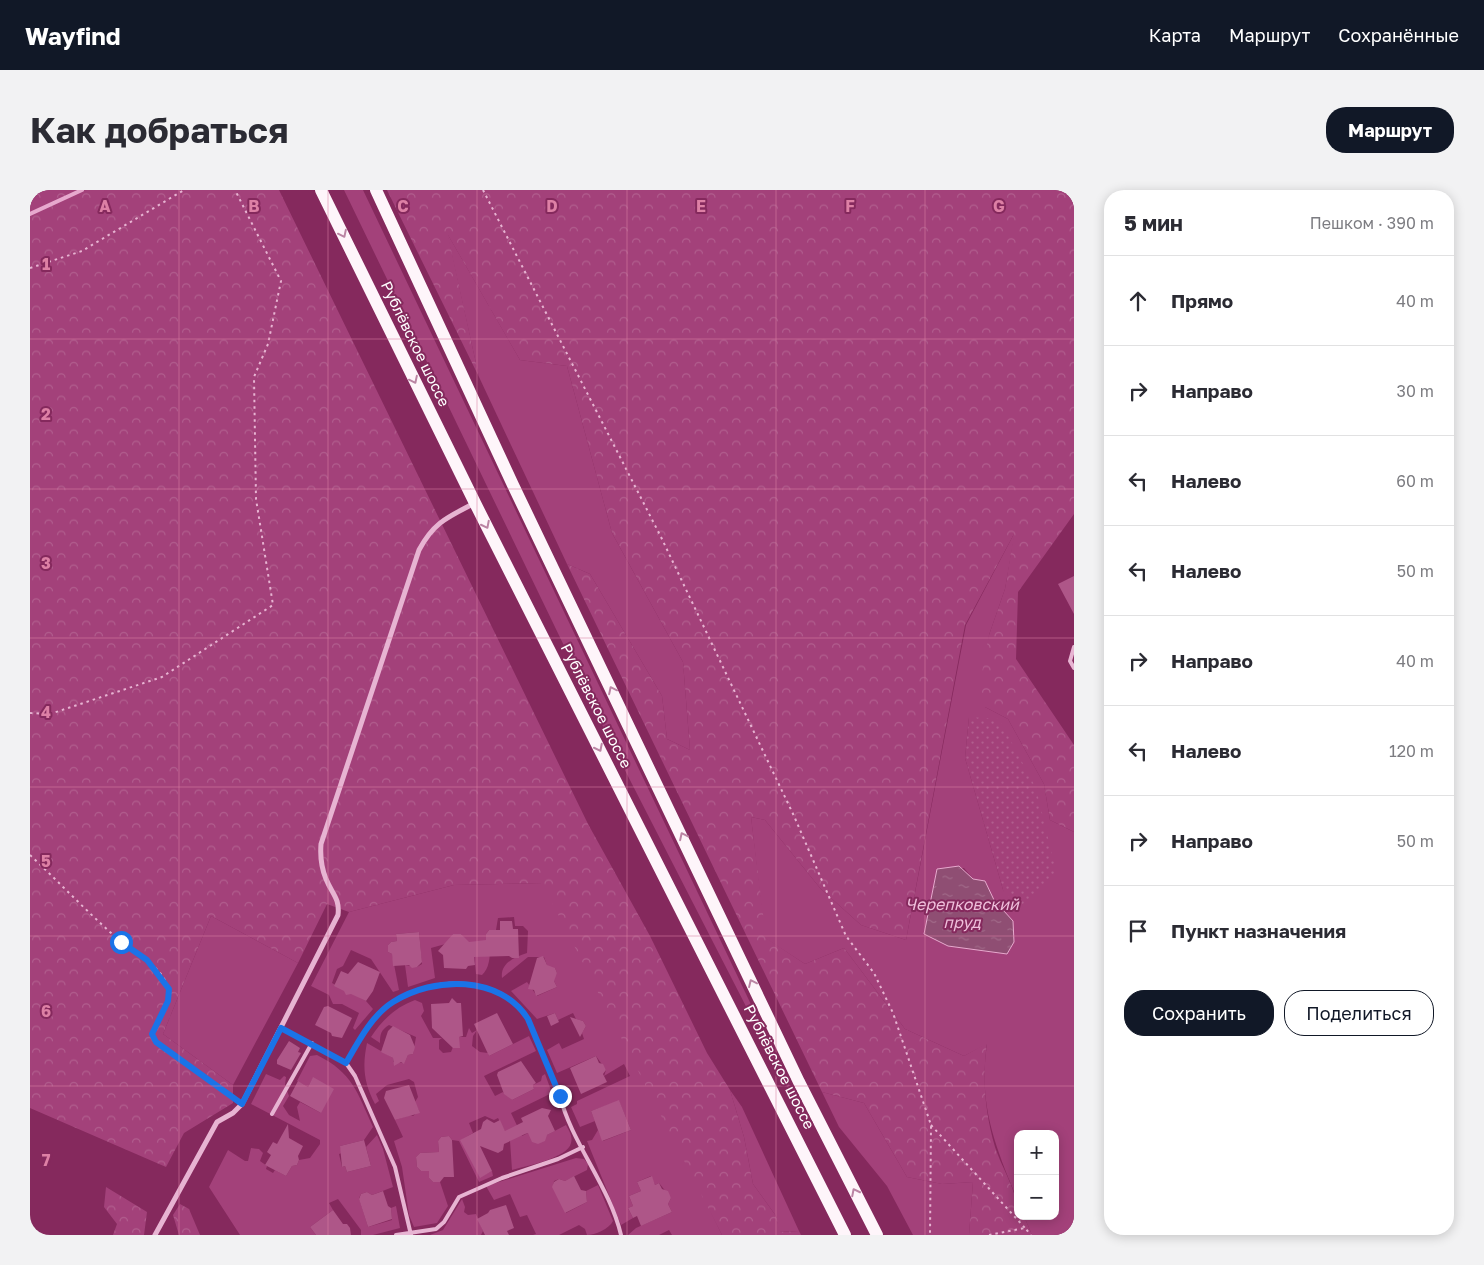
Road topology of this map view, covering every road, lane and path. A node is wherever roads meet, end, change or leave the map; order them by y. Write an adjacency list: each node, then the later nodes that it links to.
1 (184, 190): 6 (path)
2 (235, 190): 10 (path)
3 (321, 190): 7 (main road, Рублёвское шоссе, one-way to 7)
4 (376, 190): 25 (main road, Рублёвское шоссе, one-way to 4)
5 (483, 190): 17 (path)
6 (30, 268)
7 (475, 503): 12 (street); 24 (main road, Рублёвское шоссе, one-way to 24)
8 (1074, 647): 9 (lane)
9 (1074, 668)
10 (30, 713)
11 (30, 855): 15 (path)
12 (281, 1028): 13 (lane); 15 (street)
13 (312, 1043): 14 (lane); 16 (lane)
14 (346, 1063): 18 (lane); 20 (lane)
15 (242, 1104): 21 (street)
16 (272, 1114)
17 (931, 1125): 19 (path); 26 (path)
18 (583, 1147): 20 (lane); 23 (lane)
19 (1025, 1228): 27 (path); 28 (path)
20 (411, 1234): 22 (lane)
21 (155, 1235)
22 (396, 1235)
23 (621, 1235)
24 (845, 1235)
25 (877, 1235)
26 (930, 1235)
27 (988, 1235)
28 (1031, 1235)

